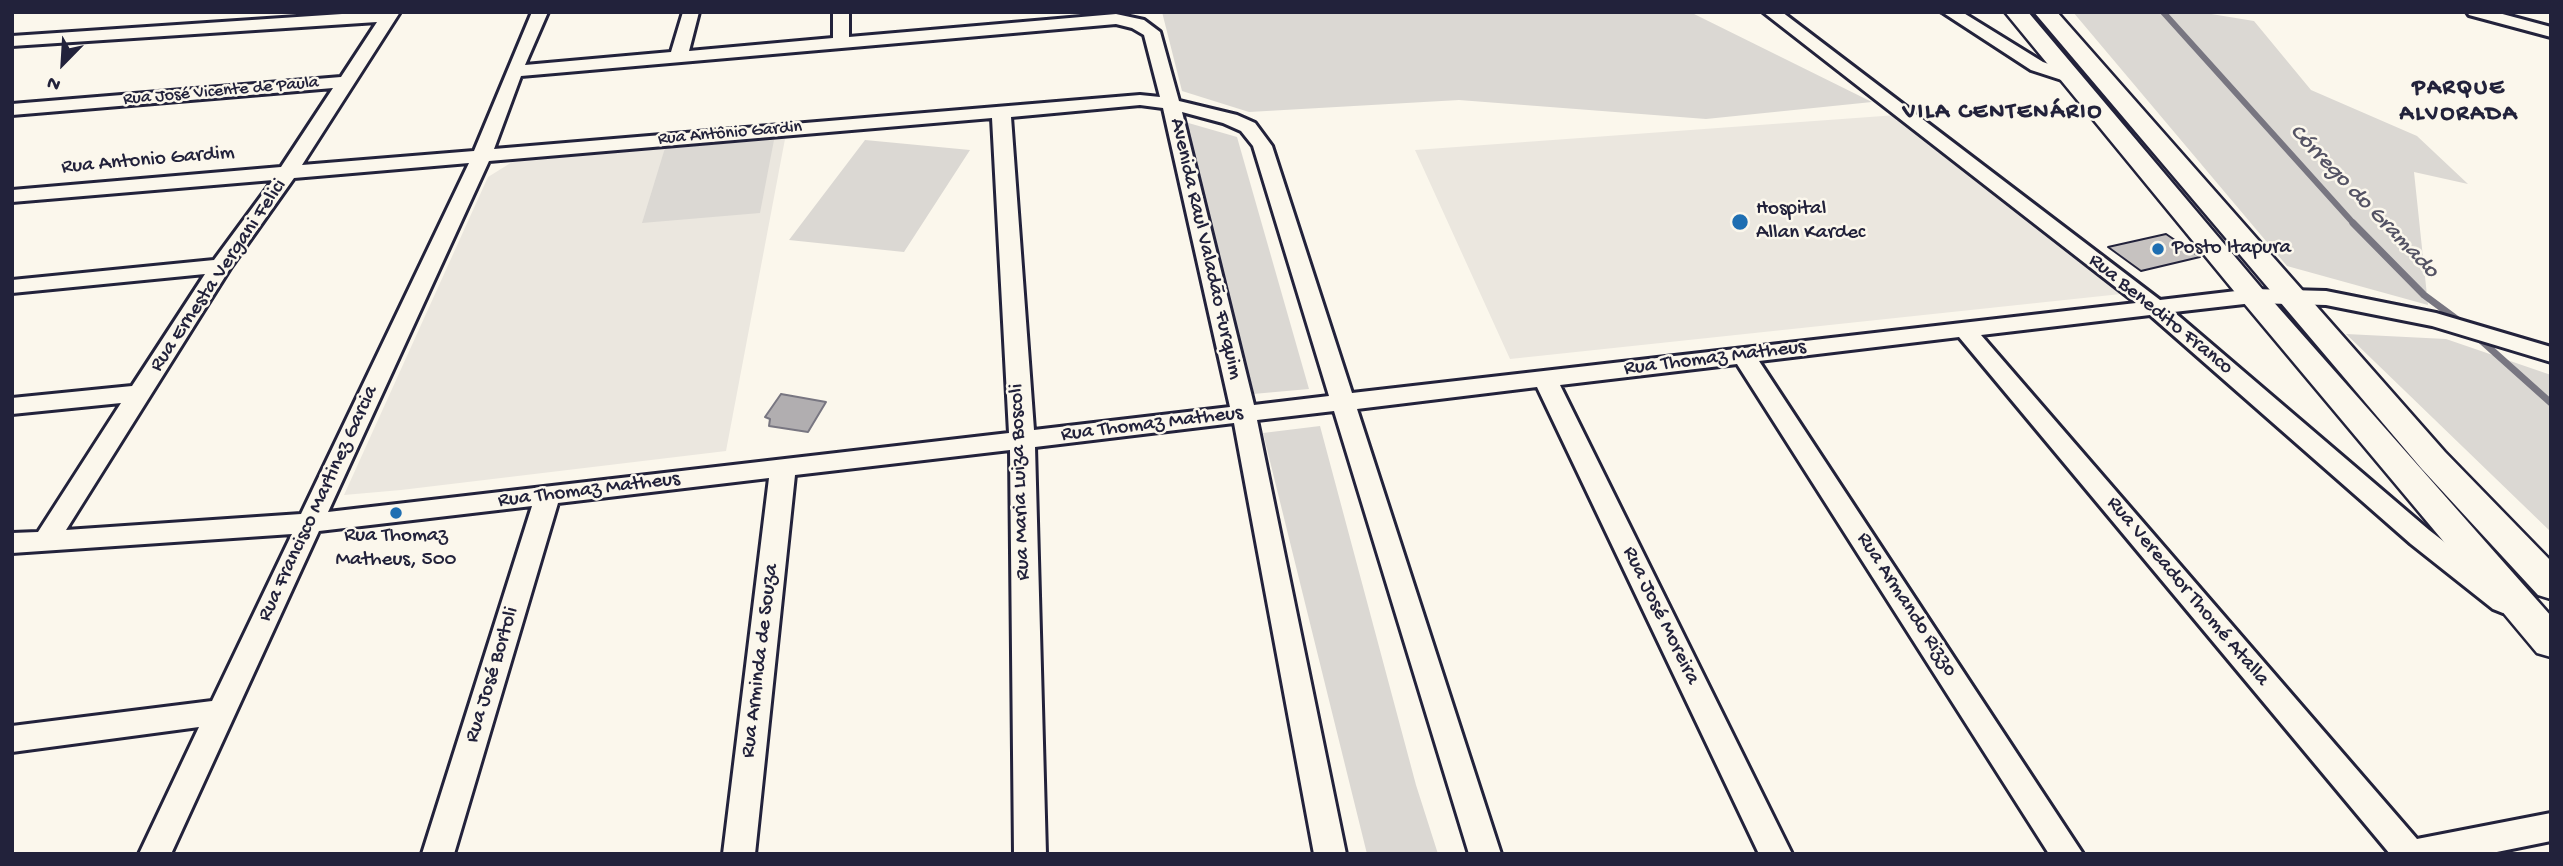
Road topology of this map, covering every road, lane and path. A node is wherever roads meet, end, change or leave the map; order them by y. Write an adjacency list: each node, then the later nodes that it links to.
1 (540, 12): 14 (street, Rua Francisco Martinez Garcia)
2 (691, 12): 13 (street)
3 (841, 12): 12 (street)
4 (1771, 12): 27 (street, Rua Benedito Franco)
5 (1950, 12): 15 (street)
6 (2016, 12): 15 (main road)
7 (2045, 12): 26 (main road)
8 (2475, 12): 10 (street)
9 (391, 14): 11 (street); 16 (street, Rua Ernesta Vergani Felici)
10 (2551, 32)
11 (12, 41)
12 (841, 42): 13 (street); 17 (street)
13 (679, 55): 14 (street)
14 (514, 71): 20 (street, Rua Francisco Martinez Garcia)
15 (2071, 78): 25 (main road)
16 (345, 82): 18 (street, Rua José Vicente de Paula); 21 (street, Rua Ernesta Vergani Felici)
17 (1171, 104): 19 (street, Rua Antônio Gardin); 33 (street, Avenida Raul Valadão Furquim); 35 (street, Avenida Raul Valadão Furquim)
18 (12, 110)
19 (1001, 111): 20 (street, Rua Antônio Gardin); 36 (street, Rua Maria Luiza Boscoli)
20 (482, 155): 21 (street, Rua Antônio Gardin); 39 (street, Rua Francisco Martinez Garcia)
21 (288, 172): 22 (street, Rua Antonio Gardim); 23 (street, Rua Ernesta Vergani Felici)
22 (12, 196)
23 (221, 266): 24 (street); 32 (street, Rua Ernesta Vergani Felici)
24 (12, 286)
25 (2253, 296): 26 (street, Rua Thomaz Matheus); 27 (street, Rua Thomaz Matheus); 43 (main road)
26 (2291, 296): 29 (street, Rua Thomaz Matheus); 42 (main road)
27 (2155, 308): 28 (street, Rua Thomaz Matheus); 43 (street, Rua Benedito Franco)
28 (1965, 330): 30 (street, Rua Thomaz Matheus); 55 (street, Rua Vereador Thomé Atalla)
29 (2551, 355)
30 (1744, 356): 31 (street, Rua Thomaz Matheus); 54 (street, Rua Armando Rizzo)
31 (1545, 379): 33 (street, Rua Thomaz Matheus); 53 (street, Rua José Moreira)
32 (142, 393): 34 (street); 40 (street, Rua Ernesta Vergani Felici)
33 (1342, 403): 35 (street, Rua Thomaz Matheus); 52 (street, Avenida Raul Valadão Furquim)
34 (12, 406)
35 (1244, 414): 36 (street, Rua Thomaz Matheus); 51 (street, Avenida Raul Valadão Furquim)
36 (1022, 440): 37 (street, Rua Thomaz Matheus); 50 (street, Rua Maria Luiza Boscoli)
37 (783, 468): 38 (street, Rua Thomaz Matheus); 49 (street, Rua Arminda de Souza)
38 (548, 495): 39 (street, Rua Thomaz Matheus); 48 (street, Rua José Bortoli)
39 (310, 523): 40 (street, Rua Thomaz Matheus); 44 (street, Rua Francisco Martinez Garcia)
40 (46, 540): 41 (street, Rua Thomaz Matheus)
41 (12, 542)
42 (2551, 584)
43 (2547, 634)
44 (222, 712): 45 (street); 47 (street, Rua Francisco Martinez Garcia)
45 (12, 739)
46 (2551, 827): 55 (street)
47 (155, 854)
48 (438, 854)
49 (739, 854)
50 (1030, 854)
51 (1329, 854)
52 (1485, 854)
53 (1776, 854)
54 (2067, 854)
55 (2411, 854)

